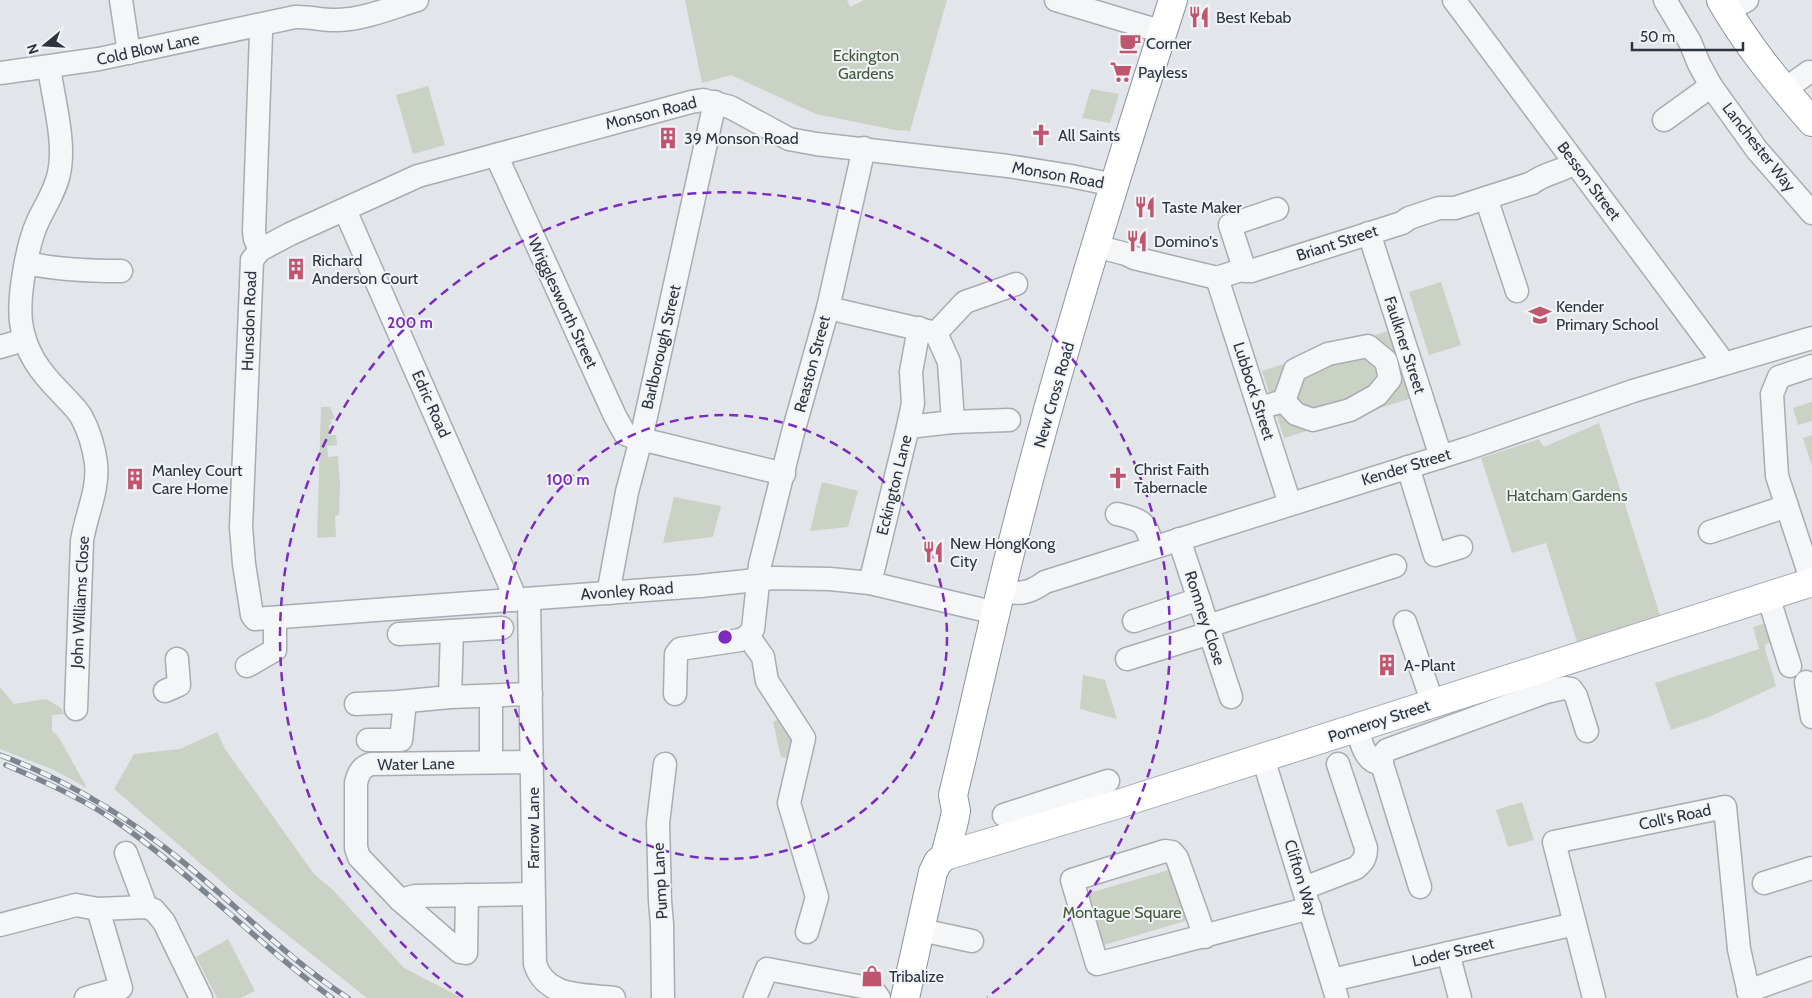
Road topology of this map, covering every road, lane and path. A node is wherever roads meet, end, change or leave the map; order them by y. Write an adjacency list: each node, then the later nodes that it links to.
1 (121, 0): 11 (street)
2 (417, 0): 8 (street, Cold Blow Lane)
3 (1056, 0): 10 (street)
4 (1173, 0): 10 (main road, New Cross Road)
5 (1454, 0): 22 (street, Besson Street)
6 (1665, 0): 15 (street, Lanchester Way)
7 (1732, 4): 16 (main road)
8 (296, 8): 9 (street, Cold Blow Lane)
9 (259, 26): 11 (street, Cold Blow Lane); 30 (street, Hunsdon Road)
10 (1163, 32): 23 (main road, New Cross Road)
11 (129, 53): 12 (street, Cold Blow Lane)
12 (50, 67): 14 (street, Cold Blow Lane); 31 (street, John Williams Close)
13 (1808, 72): 16 (street)
14 (0, 73)
15 (1711, 86): 18 (street, Lanchester Way); 25 (street, Lanchester Way)
16 (1784, 90): 19 (main road)
17 (715, 102): 20 (street, Monson Road); 21 (street, Monson Road); 49 (street, Barlborough Street)
18 (1664, 120)
19 (1812, 122)
20 (872, 150): 23 (street, Monson Road); 37 (street, Reaston Street)
21 (496, 155): 27 (street, Monson Road); 49 (street, Wrigglesworth Street)
22 (1574, 163): 24 (street, Briant Street); 42 (street, Besson Street)
23 (1114, 185): 29 (main road, New Cross Road)
24 (1486, 198): 28 (street, Briant Street); 36 (street)
25 (1810, 208)
26 (1277, 209): 33 (street)
27 (345, 210): 30 (street, Monson Road); 66 (street, Edric Road)
28 (1369, 233): 33 (street, Briant Street); 50 (street, Faulkner Street)
29 (1095, 246): 34 (street); 68 (main road, New Cross Road)
30 (260, 250): 69 (street, Hunsdon Road)
31 (27, 263): 32 (street); 40 (street, John Williams Close)
32 (121, 271)
33 (1246, 271): 34 (street, Briant Street)
34 (1217, 278): 45 (street, Lubbock Street)
35 (1016, 284): 38 (street)
36 (1517, 291)
37 (828, 308): 38 (street); 52 (street, Reaston Street)
38 (928, 330): 47 (street); 48 (street)
39 (1812, 338): 42 (street, Kender Street)
40 (24, 340): 41 (street); 92 (street, John Williams Close)
41 (0, 347)
42 (1721, 364): 50 (street, Kender Street)
43 (1812, 366): 54 (street)
44 (1284, 401): 45 (street)
45 (1260, 408): 53 (street, Lubbock Street)
46 (1009, 420): 47 (street, Eckington Lane)
47 (953, 422): 48 (street, Eckington Lane)
48 (908, 427): 63 (street, Eckington Lane)
49 (641, 439): 52 (street); 64 (street, Barlborough Street)
50 (1440, 457): 51 (street, Kender Street)
51 (1408, 467): 53 (street, Kender Street); 59 (street)
52 (784, 474): 61 (street, Reaston Street)
53 (1290, 504): 57 (street, Kender Street)
54 (1787, 506): 56 (street); 62 (street)
55 (1117, 514): 58 (street)
56 (1710, 532)
57 (1179, 539): 58 (street, Kender Street); 67 (street, Romney Close)
58 (1153, 547): 68 (street, Kender Street)
59 (1461, 547)
60 (1395, 566): 73 (street)
61 (759, 579): 63 (street, Avonley Road); 64 (street, Avonley Road); 76 (street, Reaston Street)
62 (1812, 582): 65 (main road, Pomeroy Street)
63 (870, 583): 68 (street, Avonley Road)
64 (610, 592): 66 (street, Avonley Road)
65 (1768, 596): 77 (street); 81 (main road, Pomeroy Street)
66 (521, 599): 69 (street, Avonley Road); 84 (street, Farrow Lane)
67 (1199, 599): 70 (street); 73 (street, Romney Close)
68 (998, 602): 106 (main road, New Cross Road)
69 (265, 618): 80 (street, Hunsdon Road)
70 (1134, 620)
71 (1405, 622): 91 (street)
72 (502, 628): 74 (street)
73 (1209, 630): 79 (street); 88 (street, Romney Close)
74 (452, 631): 75 (street); 87 (street)
75 (399, 634)
76 (748, 636): 85 (street); 119 (street)
77 (1792, 651)
78 (177, 659): 83 (street)
79 (1127, 659)
80 (247, 666)
81 (1543, 681): 91 (main road, Pomeroy Street); 95 (street); 102 (street)
82 (1806, 682): 93 (street)
83 (165, 691)
84 (531, 694): 86 (street); 99 (street, Farrow Lane)
85 (675, 694)
86 (491, 696): 87 (street); 98 (street)
87 (450, 697): 89 (street)
88 (1231, 697)
89 (405, 702): 90 (street); 96 (street)
90 (356, 704)
91 (1433, 704): 94 (main road, Pomeroy Street)
92 (76, 708)
93 (1812, 717)
94 (1357, 728): 97 (main road, Pomeroy Street); 102 (street)
95 (1587, 731)
96 (368, 740)
97 (1263, 758): 103 (main road, Pomeroy Street); 112 (street, Clifton Way)
98 (491, 762): 99 (street, Water Lane); 113 (street, Water Lane)
99 (532, 762): 110 (street, Farrow Lane)
100 (665, 764): 130 (street, Pump Lane)
101 (1338, 764): 112 (street)
102 (1382, 764): 109 (street)
103 (1108, 783): 104 (street); 106 (main road, Pomeroy Street)
104 (1004, 815)
105 (126, 853): 114 (street)
106 (939, 864): 118 (main road, New Cross Road)
107 (1812, 868): 108 (street)
108 (1764, 883)
109 (1420, 887)
110 (533, 894): 111 (street); 129 (street, Farrow Lane)
111 (467, 895): 113 (street); 113 (street, Water Lane)
112 (1307, 898): 120 (street); 124 (street, Clifton Way)
113 (400, 900)
114 (150, 908): 115 (street); 128 (street)
115 (98, 909): 117 (street); 125 (street)
116 (1575, 924): 122 (street, Loder Street); 126 (street, Coll's Road); 135 (street)
117 (0, 925)
118 (921, 930): 121 (street); 133 (main road, New Cross Road)
119 (807, 932)
120 (1205, 937): 120 (street)
121 (972, 941)
122 (1448, 953): 124 (street, Loder Street); 134 (street)
123 (1812, 968): 126 (street)
124 (1335, 989)
125 (122, 993): 127 (street)
126 (1749, 994)
127 (86, 998)
128 (201, 998)
129 (614, 998)
130 (663, 998)
131 (756, 998): 132 (street)
132 (879, 998)
133 (905, 998)
134 (1460, 998)
135 (1594, 998)

